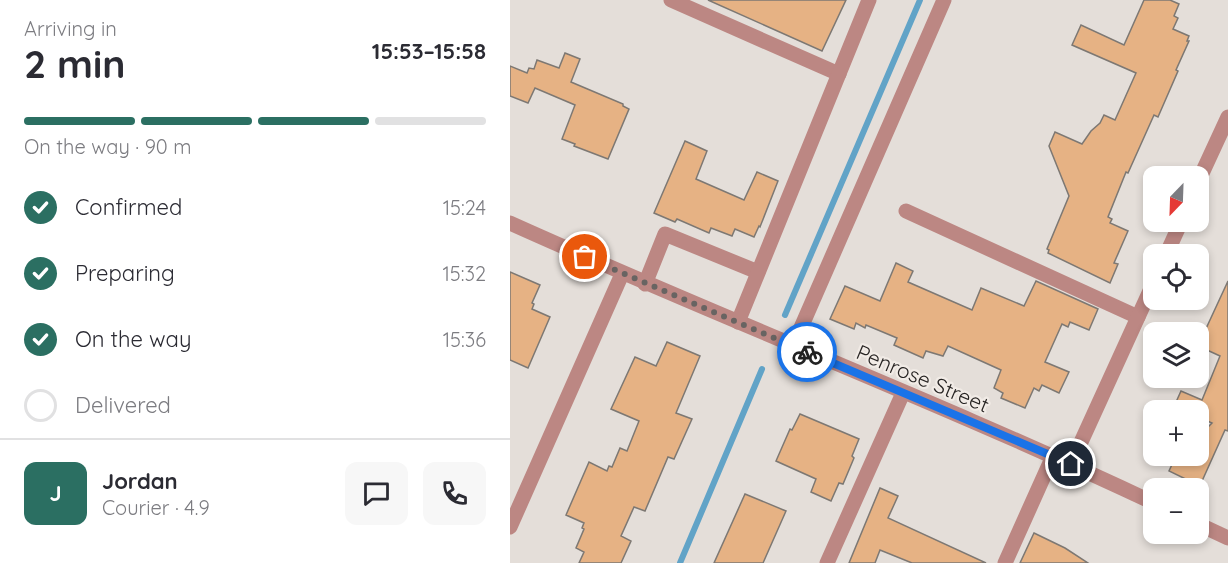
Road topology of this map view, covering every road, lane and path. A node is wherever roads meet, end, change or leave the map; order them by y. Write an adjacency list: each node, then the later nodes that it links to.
1 (671, 0): 4 (street)
2 (869, 0): 4 (street)
3 (944, 0): 15 (street)
4 (839, 74): 9 (street)
5 (1228, 117): 6 (street)
6 (1205, 166)
7 (906, 211): 13 (street)
8 (510, 224): 10 (street, Penrose Street)
9 (758, 272): 11 (street); 14 (street)
10 (622, 274): 11 (street, Penrose Street); 20 (street)
11 (645, 284): 14 (street, Penrose Street)
12 (1143, 306): 13 (street)
13 (1138, 317): 18 (street)
14 (738, 322): 15 (street, Penrose Street)
15 (793, 346): 16 (street, Penrose Street)
16 (903, 393): 17 (street, Penrose Street); 23 (street)
17 (1053, 456): 18 (street, Penrose Street); 24 (street)
18 (1071, 464): 19 (street, Penrose Street)
19 (1143, 498)
20 (510, 527)
21 (1209, 529): 22 (street)
22 (1228, 538)
23 (827, 563)
24 (1005, 563)

